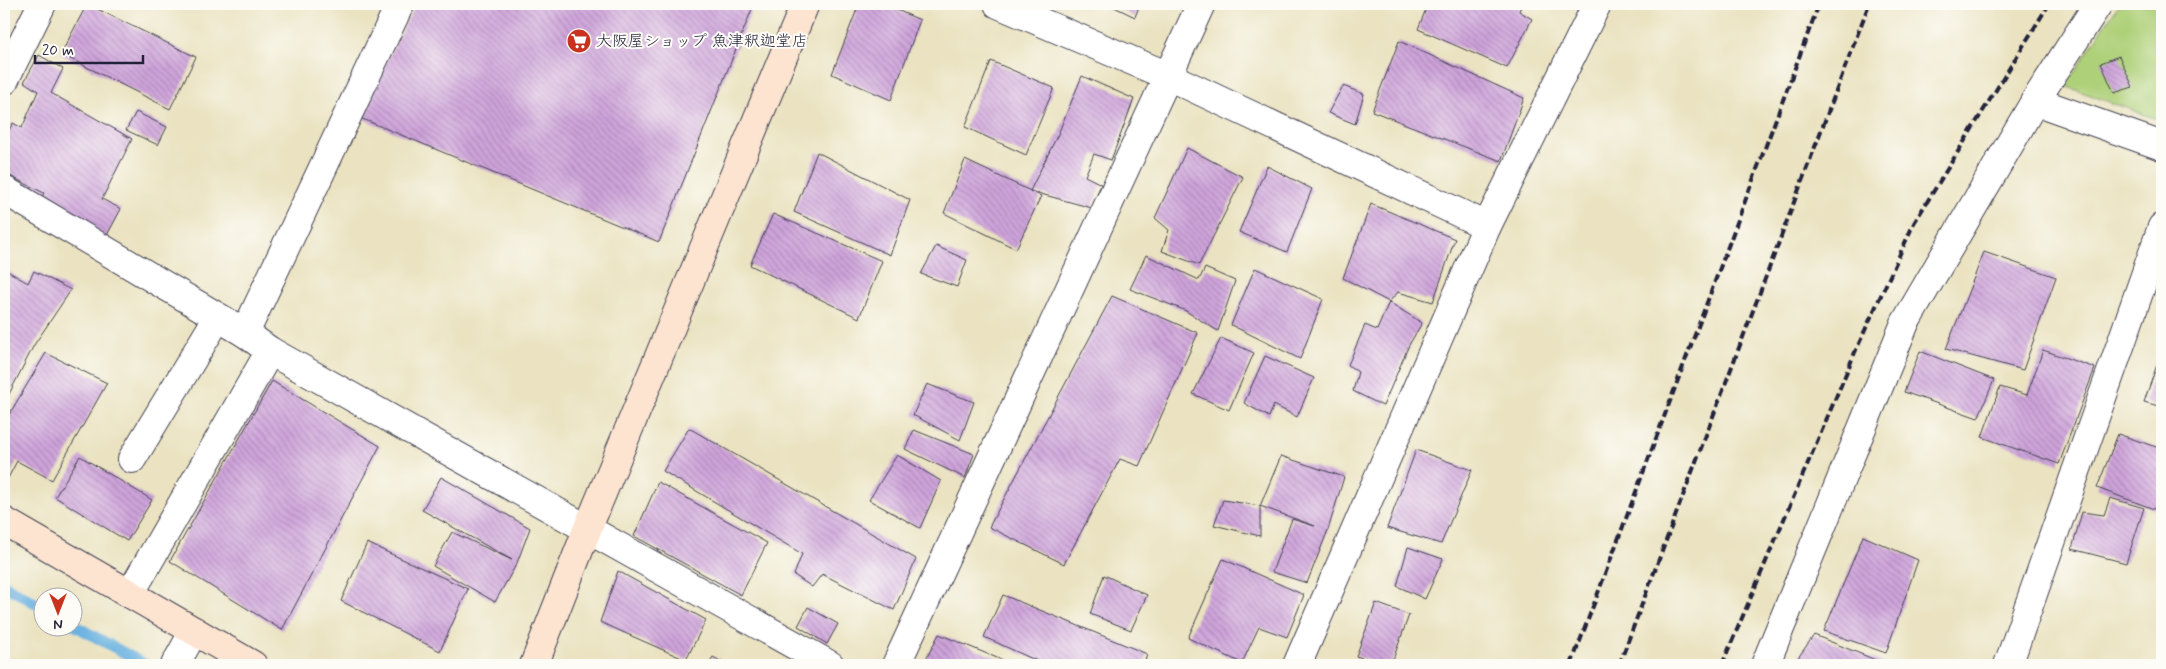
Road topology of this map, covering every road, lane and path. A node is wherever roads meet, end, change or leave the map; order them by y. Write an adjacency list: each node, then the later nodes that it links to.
1 (42, 4): 9 (street)
2 (400, 4): 16 (street)
3 (805, 4): 20 (street)
4 (998, 4): 8 (street)
5 (1201, 4): 8 (street)
6 (1597, 4): 13 (street)
7 (2098, 4): 10 (street)
8 (1168, 76): 13 (street); 27 (street)
9 (4, 82)
10 (2036, 101): 11 (street); 29 (street)
11 (2162, 146)
12 (4, 190): 15 (street)
13 (1487, 226): 28 (street)
14 (2162, 227): 30 (street)
15 (218, 317): 16 (street); 18 (street)
16 (245, 333): 17 (street)
17 (270, 351): 20 (street); 21 (street)
18 (132, 459)
19 (4, 521): 21 (street)
20 (587, 530): 25 (street); 26 (street)
21 (130, 594): 22 (street)
22 (194, 631): 23 (street); 24 (street)
23 (175, 665)
24 (253, 665)
25 (534, 665)
26 (830, 665)
27 (896, 665)
28 (1297, 665)
29 (1765, 665)
30 (2008, 665)

